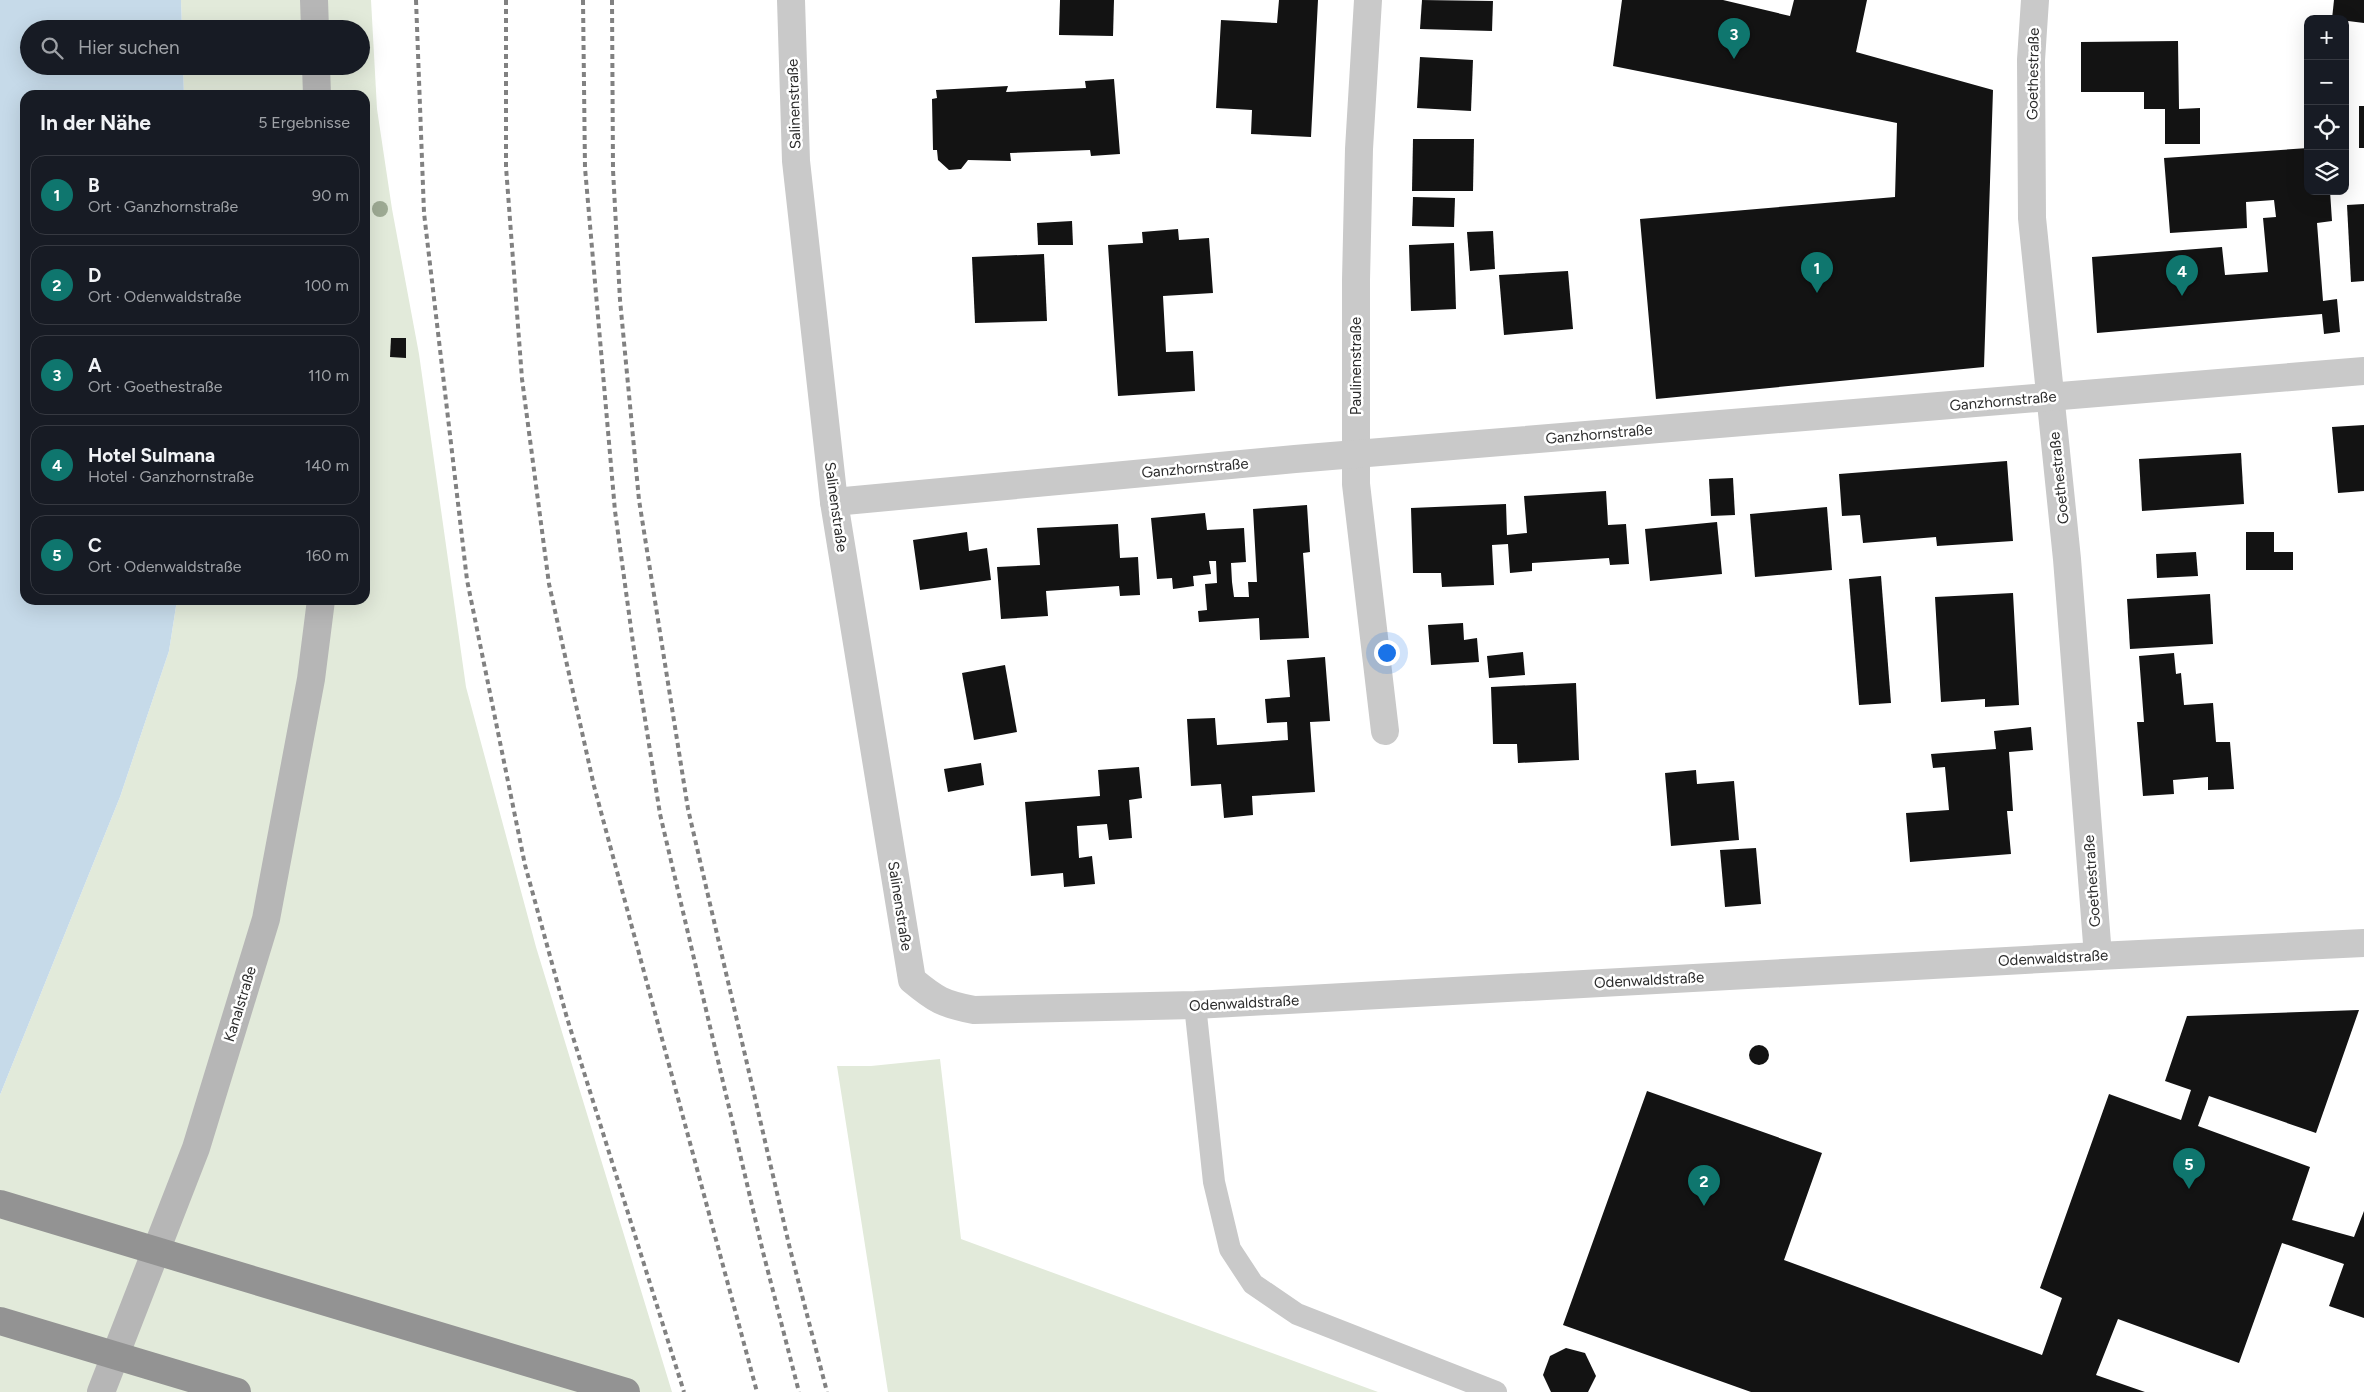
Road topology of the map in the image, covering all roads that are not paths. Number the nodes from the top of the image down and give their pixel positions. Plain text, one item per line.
1 (314, 0) edge
2 (791, 0) edge
3 (1368, 0) edge
4 (2035, 0) edge
5 (315, 20) edge
6 (316, 75) edge
7 (317, 90) edge
8 (2364, 371) edge
9 (2051, 397) junction
10 (1356, 454) junction
11 (834, 502) junction
12 (320, 605) edge
13 (1384, 731) dead end
14 (2364, 943) edge
15 (2098, 956) junction
16 (935, 999) joint
17 (1195, 1006) junction
18 (0, 1204) edge
19 (0, 1320) edge
20 (102, 1392) edge
21 (237, 1392) edge
22 (626, 1392) edge
23 (1496, 1392) edge

1 - 5 main road
2 - 11 street, Salinenstraße
3 - 10 street, Paulinenstraße
4 - 9 street, Goethestraße
6 - 7 main road
8 - 9 street, Ganzhornstraße
9 - 10 street, Ganzhornstraße
9 - 15 street, Goethestraße
10 - 11 street, Ganzhornstraße
10 - 13 street, Paulinenstraße
11 - 16 street, Salinenstraße
12 - 20 main road, Kanalstraße
14 - 15 street, Odenwaldstraße
15 - 17 street, Odenwaldstraße
16 - 17 street, Odenwaldstraße
17 - 23 lane
18 - 22 highway, bridge
19 - 21 highway, bridge

